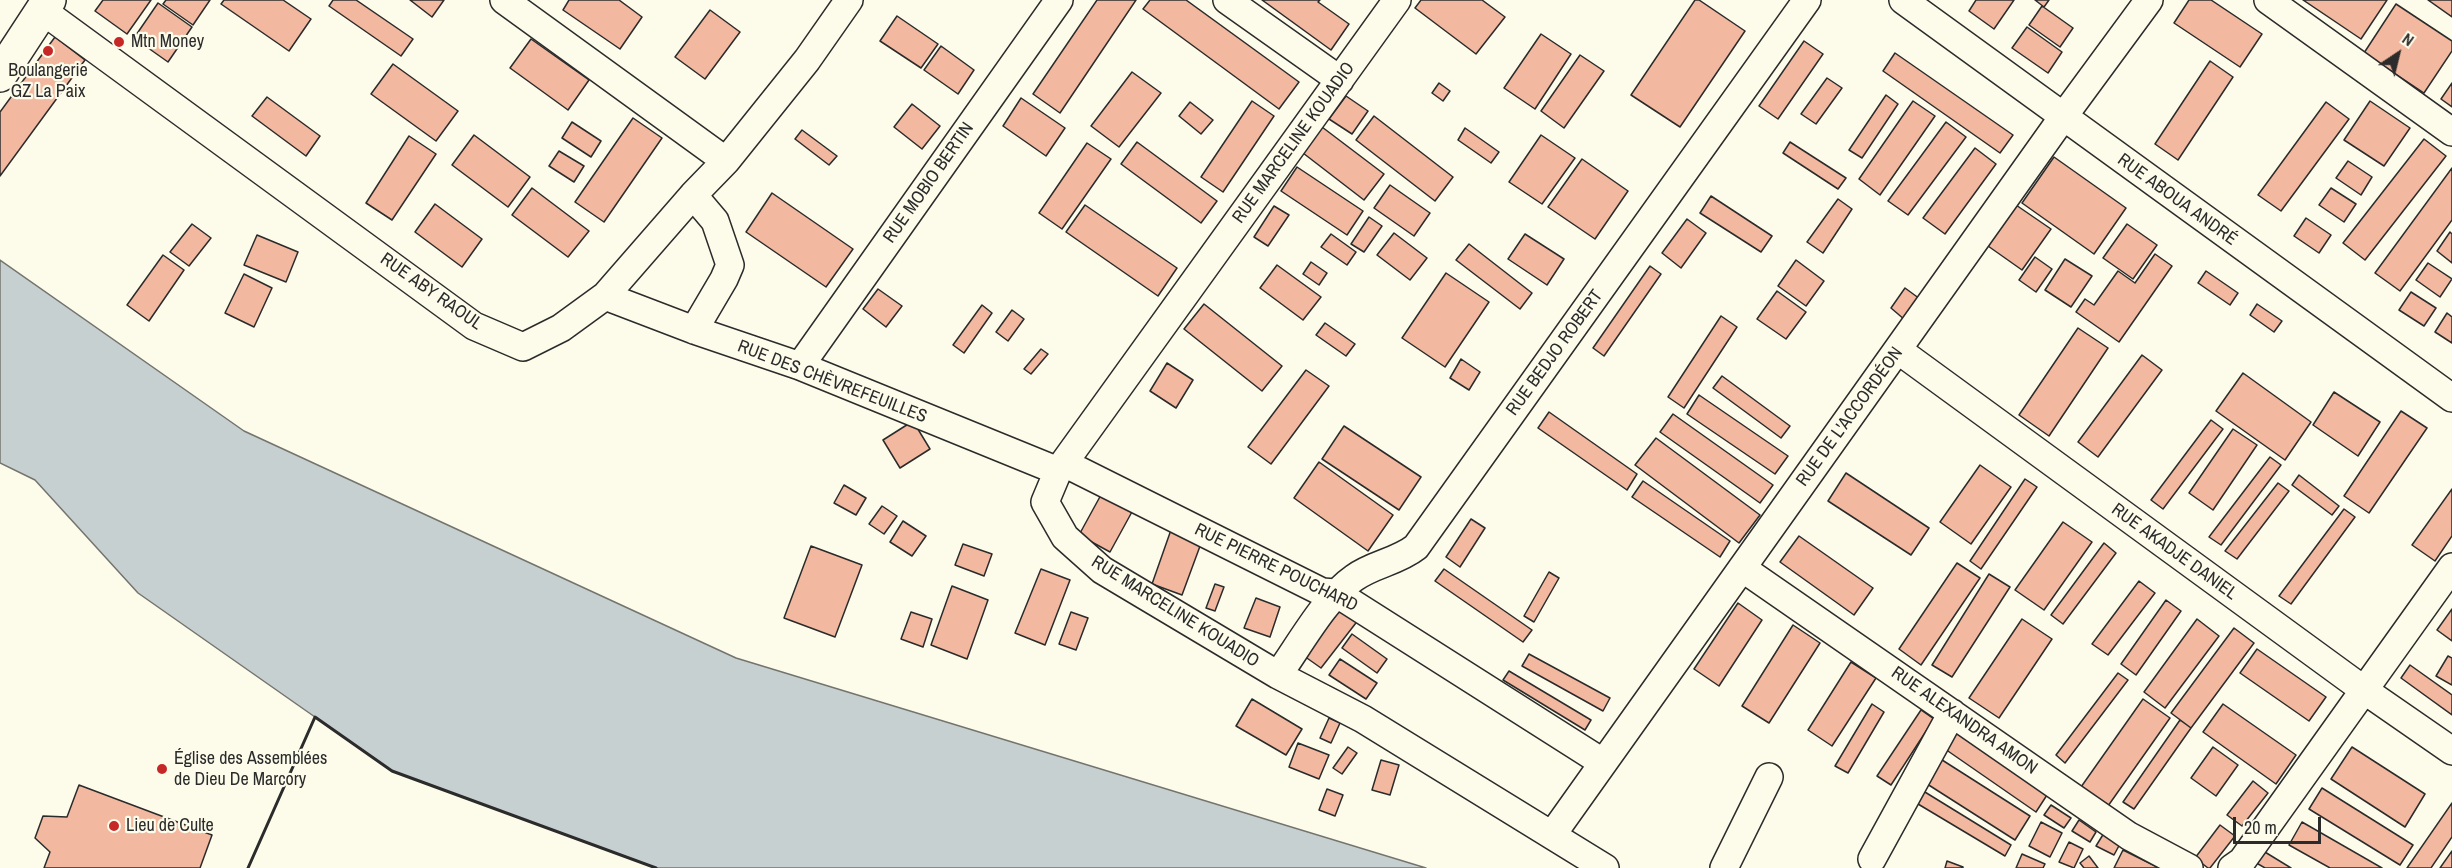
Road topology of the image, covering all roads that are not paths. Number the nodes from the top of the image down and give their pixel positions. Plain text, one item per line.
1 (504, 0) edge
2 (849, 0) edge
3 (1059, 0) edge
4 (1227, 0) edge
5 (1397, 0) edge
6 (1807, 0) edge
7 (1903, 0) edge
8 (2149, 0) edge
9 (2268, 0) edge
10 (46, 5) edge
11 (0, 75) edge
12 (1340, 80) junction
13 (2063, 117) junction
14 (2452, 132) edge
15 (726, 161) junction
16 (693, 195) junction
17 (604, 296) junction
18 (694, 330) junction
19 (1898, 350) junction
20 (800, 366) junction
21 (2452, 398) edge
22 (1061, 467) junction
23 (2452, 567) edge
24 (1742, 568) junction
25 (1336, 593) junction
26 (1278, 675) junction
27 (2364, 690) junction
28 (1952, 713) junction
29 (2452, 751) edge
30 (1602, 762) junction
31 (1769, 777) dead end
32 (1552, 835) junction
33 (1872, 859) dead end
34 (1605, 868) edge
35 (1724, 868) edge
36 (2189, 868) edge
37 (2232, 868) edge

1 - 15 street
2 - 15 street, RUE ABY RAOUL
3 - 20 street, RUE MOBIO BERTIN
4 - 12 street
5 - 12 street, RUE MARCELINE KOUADIO
6 - 25 street, RUE BEDJO ROBERT
7 - 13 street, RUE ABOUA ANDRÉ
8 - 13 street, RUE DE L'ACCORDÉON
9 - 14 street
10 - 11 street
10 - 17 street, RUE ABY RAOUL
12 - 22 street, RUE MARCELINE KOUADIO
13 - 19 street, RUE DE L'ACCORDÉON
13 - 21 street, RUE ABOUA ANDRÉ
15 - 16 street, RUE ABY RAOUL
16 - 17 street, RUE ABY RAOUL
16 - 18 street
17 - 18 street, RUE DES CHÈVREFEUILLES
18 - 20 street, RUE DES CHÈVREFEUILLES
19 - 24 street, RUE DE L'ACCORDÉON
19 - 27 street, RUE AKADJE DANIEL
20 - 22 street, RUE DES CHÈVREFEUILLES
22 - 25 street, RUE PIERRE POUCHARD
22 - 26 street, RUE MARCELINE KOUADIO
23 - 27 street
24 - 28 street, RUE ALEXANDRA AMON
24 - 30 street, RUE DE L'ACCORDÉON
25 - 26 street, RUE BEDJO ROBERT
25 - 30 street, RUE PIERRE POUCHARD
26 - 32 street, RUE MARCELINE KOUADIO
27 - 29 street, RUE AKADJE DANIEL
27 - 37 street
28 - 33 street
28 - 36 street, RUE ALEXANDRA AMON
30 - 32 street, RUE DE L'ACCORDÉON
31 - 35 street
32 - 34 street, RUE MARCELINE KOUADIO

